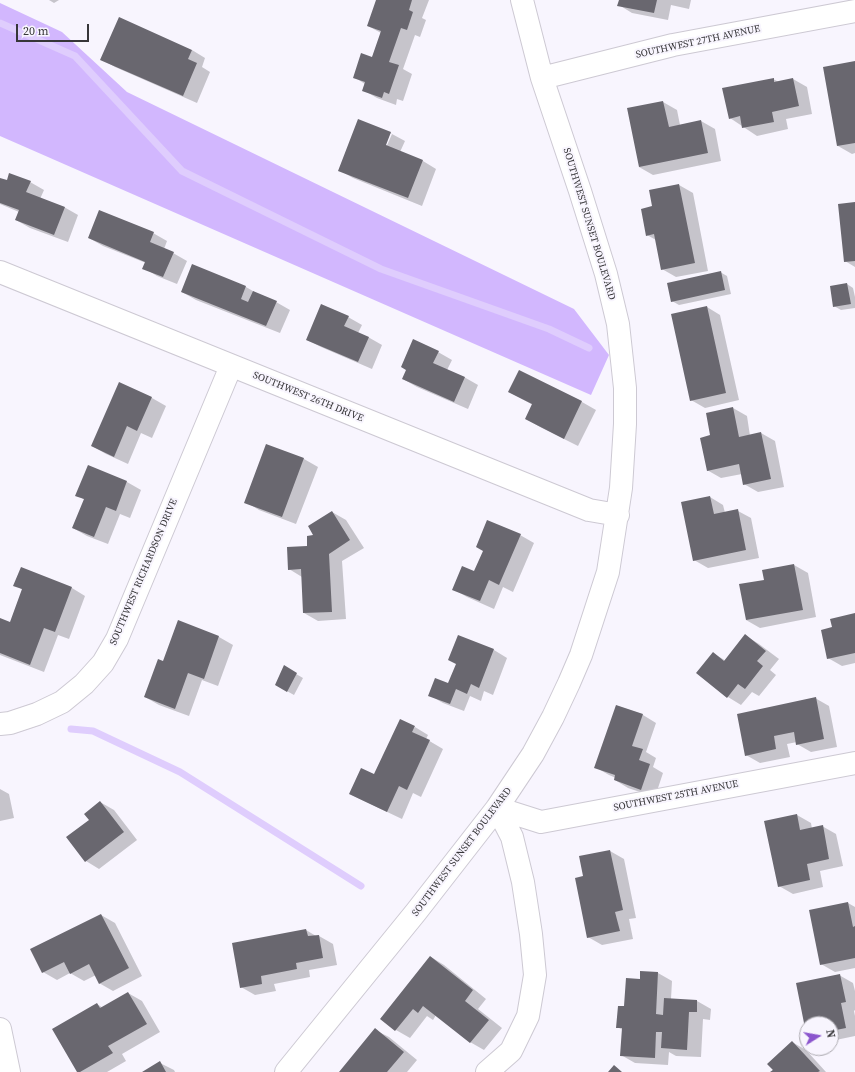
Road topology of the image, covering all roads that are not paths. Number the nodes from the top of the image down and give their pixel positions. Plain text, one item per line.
1 (522, 0) edge
2 (855, 11) edge
3 (542, 78) junction
4 (0, 272) edge
5 (231, 366) junction
6 (618, 515) junction
7 (0, 724) edge
8 (855, 763) edge
9 (498, 808) junction
10 (0, 1029) edge
11 (9, 1072) edge
12 (286, 1072) edge
13 (487, 1072) edge

1 - 3 street, SOUTHWEST SUNSET BOULEVARD
2 - 3 street, SOUTHWEST 27TH AVENUE
3 - 6 street, SOUTHWEST SUNSET BOULEVARD
4 - 5 street, SOUTHWEST 26TH DRIVE
5 - 6 street, SOUTHWEST 26TH DRIVE
5 - 7 street, SOUTHWEST RICHARDSON DRIVE
6 - 9 street, SOUTHWEST SUNSET BOULEVARD
8 - 9 street, SOUTHWEST 25TH AVENUE
9 - 12 street, SOUTHWEST SUNSET BOULEVARD
9 - 13 street
10 - 11 street

